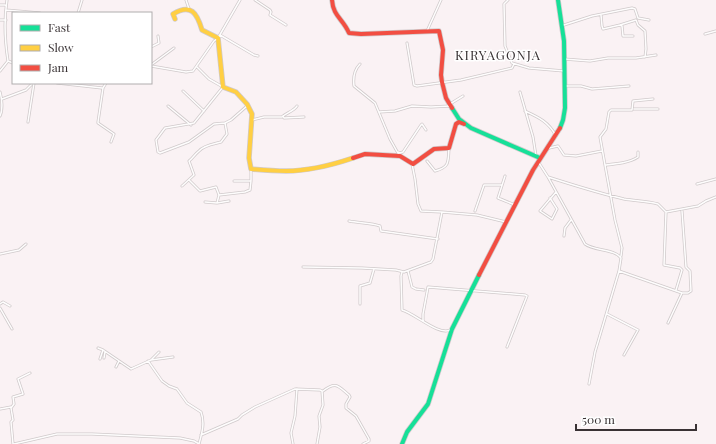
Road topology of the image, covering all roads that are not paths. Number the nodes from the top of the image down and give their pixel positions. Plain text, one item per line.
1 (8, 0) edge
2 (82, 0) edge
3 (186, 0) edge
4 (240, 0) edge
5 (255, 0) edge
6 (332, 0) edge
7 (441, 0) edge
8 (508, 0) edge
9 (558, 0) edge
10 (0, 5) edge
11 (6, 6) junction
12 (6, 10) junction
13 (188, 10) junction
14 (28, 12) edge
15 (78, 12) edge
16 (601, 14) junction
17 (174, 19) dead end
18 (0, 20) edge
19 (6, 20) junction
20 (649, 20) dead end
21 (286, 25) dead end
22 (562, 25) junction
23 (620, 25) junction
24 (427, 31) junction
25 (716, 31) edge
26 (706, 34) dead end
27 (158, 36) dead end
28 (633, 36) dead end
29 (219, 37) junction
30 (407, 43) dead end
31 (152, 46) edge
32 (174, 48) dead end
33 (656, 55) dead end
34 (258, 56) dead end
35 (645, 57) junction
36 (564, 59) junction
37 (8, 61) junction
38 (12, 63) edge
39 (152, 64) edge
40 (360, 64) dead end
41 (514, 64) junction
42 (152, 65) edge
43 (197, 67) junction
44 (0, 71) edge
45 (564, 71) junction
46 (32, 84) edge
47 (33, 84) edge
48 (66, 84) edge
49 (105, 84) edge
50 (442, 84) junction
51 (564, 86) junction
52 (629, 86) dead end
53 (223, 87) junction
54 (103, 88) junction
55 (183, 90) dead end
56 (0, 92) edge
57 (520, 92) dead end
58 (463, 96) dead end
59 (2, 99) junction
60 (653, 99) dead end
61 (450, 105) junction
62 (168, 106) dead end
63 (248, 106) junction
64 (297, 106) dead end
65 (633, 109) junction
66 (658, 109) dead end
67 (204, 111) junction
68 (525, 111) junction
69 (379, 112) junction
70 (0, 116) edge
71 (283, 116) junction
72 (304, 117) dead end
73 (252, 120) junction
74 (28, 122) dead end
75 (225, 123) junction
76 (464, 124) junction
77 (191, 125) junction
78 (426, 130) dead end
79 (556, 136) junction
80 (111, 142) dead end
81 (449, 148) junction
82 (548, 148) junction
83 (602, 151) junction
84 (638, 152) dead end
85 (399, 154) junction
86 (538, 159) junction
87 (427, 161) dead end
88 (412, 164) junction
89 (605, 165) junction
90 (251, 169) junction
91 (505, 176) dead end
92 (548, 178) junction
93 (716, 179) edge
94 (189, 180) junction
95 (234, 181) dead end
96 (251, 181) junction
97 (697, 184) dead end
98 (502, 185) junction
99 (182, 186) dead end
100 (556, 192) junction
101 (219, 195) junction
102 (610, 195) junction
103 (716, 197) edge
104 (550, 198) junction
105 (229, 201) dead end
106 (205, 202) dead end
107 (217, 204) junction
108 (515, 205) junction
109 (475, 210) dead end
110 (682, 210) junction
111 (442, 212) junction
112 (666, 212) junction
113 (571, 220) junction
114 (349, 222) dead end
115 (506, 222) junction
116 (564, 236) dead end
117 (438, 239) junction
118 (26, 244) dead end
119 (0, 254) edge
120 (620, 256) junction
121 (303, 267) dead end
122 (374, 269) junction
123 (408, 271) junction
124 (402, 272) junction
125 (619, 272) junction
126 (424, 290) dead end
127 (471, 290) junction
128 (675, 290) junction
129 (682, 293) junction
130 (0, 304) edge
131 (360, 304) dead end
132 (10, 306) dead end
133 (0, 308) edge
134 (607, 314) junction
135 (423, 321) junction
136 (668, 323) dead end
137 (12, 329) dead end
138 (452, 329) junction
139 (508, 347) dead end
140 (98, 348) dead end
141 (103, 350) junction
142 (105, 352) junction
143 (159, 352) dead end
144 (624, 355) dead end
145 (173, 357) dead end
146 (104, 358) dead end
147 (100, 359) dead end
148 (151, 360) junction
149 (119, 361) junction
150 (148, 361) junction
151 (116, 367) dead end
152 (30, 373) dead end
153 (589, 384) dead end
154 (297, 389) junction
155 (322, 391) junction
156 (11, 407) junction
157 (0, 409) edge
158 (201, 435) junction
159 (13, 444) edge
160 (293, 444) edge
161 (317, 444) edge
162 (363, 444) edge
163 (402, 444) edge

1 - 11 street
2 - 15 street
3 - 13 street
4 - 29 street
5 - 21 street
6 - 24 street
7 - 24 street
8 - 41 street
9 - 22 street
10 - 11 street
11 - 12 street
12 - 14 street
12 - 19 street
13 - 17 street
13 - 29 street
16 - 20 street
16 - 22 street
16 - 23 street
18 - 19 street
19 - 37 street
22 - 36 street
23 - 28 street
23 - 35 street
24 - 50 street
25 - 26 street
27 - 31 street
29 - 34 street
29 - 43 street
29 - 53 street
30 - 50 street
32 - 39 street
33 - 35 street
35 - 36 street
36 - 45 street
37 - 38 street
37 - 44 street
40 - 69 street
41 - 45 street
41 - 50 street
42 - 43 street
43 - 53 street
45 - 51 street
46 - 59 street
47 - 74 street
48 - 54 street
49 - 54 street
50 - 61 street
51 - 52 street
51 - 79 street
53 - 63 street
53 - 67 street
54 - 80 street
55 - 67 street
56 - 59 street
57 - 68 street
58 - 61 street
59 - 70 street
60 - 65 street
61 - 69 street
61 - 76 street
62 - 77 street
63 - 73 street
63 - 75 street
64 - 71 street
65 - 66 street
65 - 83 street
67 - 77 street
68 - 79 street
68 - 86 street
69 - 85 street
71 - 72 street
71 - 73 street
73 - 90 street
75 - 77 street
75 - 94 street
76 - 81 street
76 - 86 street
78 - 85 street
79 - 82 street
81 - 87 street
81 - 88 street
82 - 83 street
82 - 86 street
83 - 89 street
84 - 89 street
85 - 88 street
85 - 90 street
86 - 92 street
86 - 108 street
88 - 111 street
89 - 102 street
90 - 96 street
91 - 98 street
92 - 100 street
92 - 102 street
93 - 97 street
94 - 99 street
94 - 101 street
95 - 96 street
96 - 101 street
98 - 108 street
98 - 109 street
100 - 104 street
100 - 113 street
101 - 107 street
102 - 112 street
102 - 120 street
103 - 110 street
104 - 104 street
105 - 107 street
106 - 107 street
108 - 115 street
110 - 112 street
110 - 129 street
111 - 115 street
111 - 117 street
112 - 128 street
113 - 116 street
113 - 120 street
114 - 117 street
115 - 127 street
117 - 123 street
118 - 119 street
120 - 125 street
121 - 122 street
122 - 124 street
122 - 131 street
123 - 124 street
123 - 126 street
124 - 135 street
125 - 128 street
125 - 134 street
127 - 135 street
127 - 138 street
127 - 139 street
128 - 129 street
129 - 136 street
130 - 132 street
133 - 137 street
134 - 144 street
134 - 153 street
135 - 138 street
138 - 163 street
140 - 141 street
141 - 142 street
141 - 147 street
142 - 146 street
142 - 149 street
143 - 148 street
145 - 148 street
148 - 150 street
149 - 150 street
149 - 151 street
150 - 158 street
152 - 156 street
154 - 155 street
154 - 158 street
154 - 160 street
155 - 161 street
155 - 162 street
156 - 157 street
156 - 159 street
158 - 159 street

